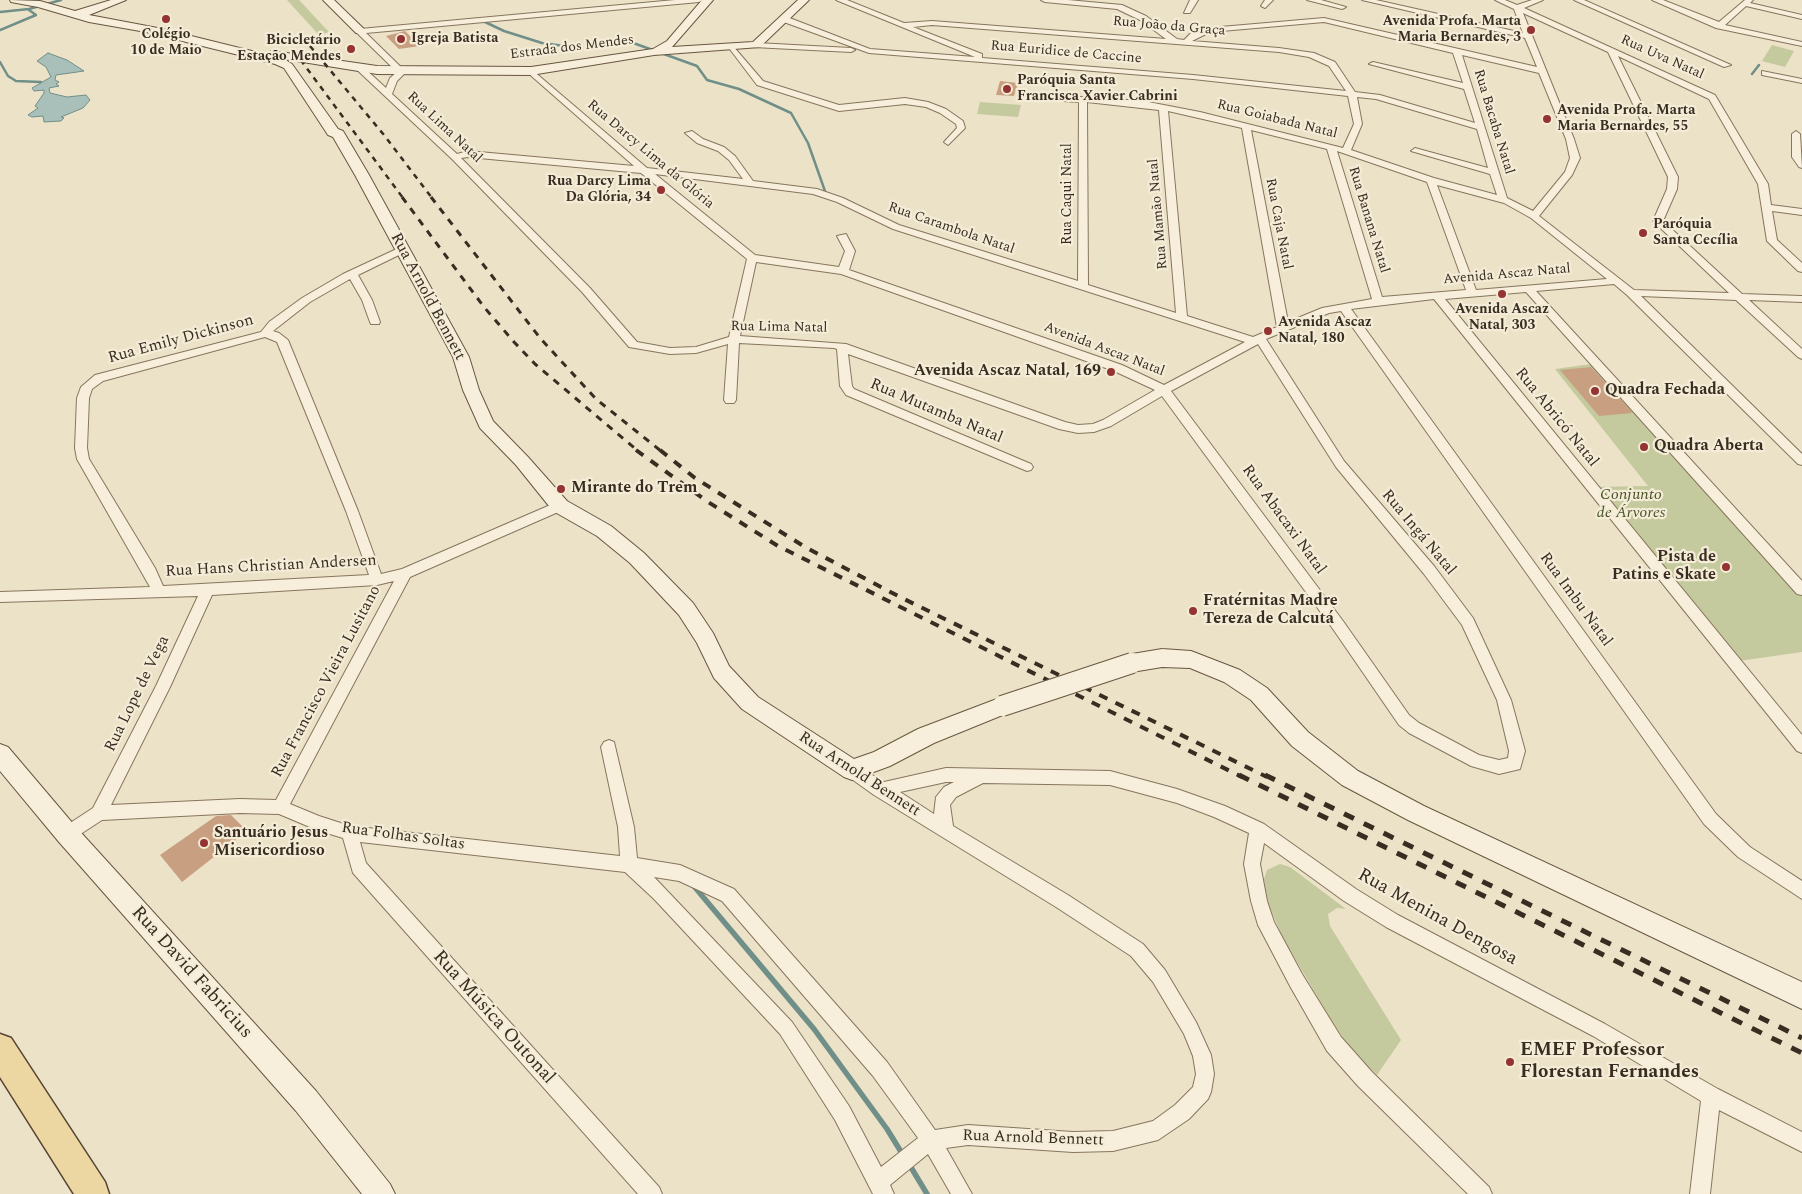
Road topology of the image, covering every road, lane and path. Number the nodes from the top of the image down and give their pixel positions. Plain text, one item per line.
1 (15, 0) edge
2 (121, 0) edge
3 (328, 0) edge
4 (699, 0) edge
5 (708, 0) edge
6 (804, 0) edge
7 (840, 0) edge
8 (1045, 0) edge
9 (1194, 0) edge
10 (1312, 0) edge
11 (1366, 0) edge
12 (1499, 0) edge
13 (1539, 0) edge
14 (1578, 0) edge
15 (1656, 0) edge
16 (686, 1) edge
17 (1103, 2) edge
18 (1747, 2) edge
19 (1344, 3) edge
20 (1517, 8) junction
21 (1187, 11) dead end
22 (89, 16) junction
23 (1802, 17) edge
24 (784, 19) junction
25 (1333, 21) junction
26 (906, 25) junction
27 (1719, 26) junction
28 (151, 31) junction
29 (360, 31) junction
30 (1530, 37) junction
31 (673, 41) junction
32 (1174, 41) junction
33 (1186, 42) junction
34 (1802, 44) edge
35 (756, 45) junction
36 (700, 48) junction
37 (733, 48) junction
38 (1611, 50) junction
39 (869, 51) junction
40 (381, 52) junction
41 (654, 52) junction
42 (1457, 52) junction
43 (302, 59) junction
44 (989, 60) junction
45 (1373, 64) dead end
46 (1727, 65) dead end
47 (357, 68) junction
48 (531, 71) junction
49 (1542, 71) junction
50 (402, 72) junction
51 (1765, 73) dead end
52 (1802, 81) edge
53 (1467, 87) junction
54 (1352, 94) junction
55 (387, 95) junction
56 (1033, 96) dead end
57 (1083, 100) junction
58 (1163, 108) junction
59 (1246, 126) junction
60 (1479, 127) junction
61 (689, 133) dead end
62 (338, 134) junction
63 (1796, 134) dead end
64 (948, 142) dead end
65 (1331, 147) junction
66 (1414, 151) dead end
67 (1346, 152) junction
68 (455, 157) junction
69 (1802, 165) edge
70 (644, 170) junction
71 (1494, 172) junction
72 (1430, 180) junction
73 (750, 183) junction
74 (1545, 200) junction
75 (1505, 201) junction
76 (1767, 207) junction
77 (1802, 212) edge
78 (1534, 216) junction
79 (842, 236) dead end
80 (402, 250) junction
81 (752, 258) junction
82 (1802, 270) edge
83 (843, 271) junction
84 (352, 274) junction
85 (1618, 281) junction
86 (1083, 287) junction
87 (1529, 289) junction
88 (1472, 292) junction
89 (1631, 293) junction
90 (1437, 296) junction
91 (1739, 297) junction
92 (1802, 299) edge
93 (1378, 301) junction
94 (1343, 306) junction
95 (1182, 319) junction
96 (375, 322) dead end
97 (1283, 327) junction
98 (265, 334) junction
99 (734, 339) junction
100 (1257, 340) junction
101 (842, 346) junction
102 (1802, 355) edge
103 (1164, 390) junction
104 (730, 400) dead end
105 (1802, 461) edge
106 (1027, 467) dead end
107 (560, 506) junction
108 (405, 573) junction
109 (378, 580) junction
110 (158, 590) junction
111 (207, 590) junction
112 (1802, 590) edge
113 (0, 597) edge
114 (1802, 746) edge
115 (609, 747) dead end
116 (0, 754) edge
117 (1515, 764) joint
118 (852, 770) junction
119 (980, 777) junction
120 (880, 790) junction
121 (280, 807) junction
122 (98, 813) junction
123 (1258, 829) junction
124 (946, 831) junction
125 (350, 833) junction
126 (67, 834) junction
127 (629, 865) junction
128 (1802, 891) edge
129 (1802, 996) edge
130 (0, 1049) edge
131 (1711, 1096) junction
132 (1802, 1142) edge
133 (924, 1145) junction
134 (881, 1188) edge
135 (93, 1194) edge
136 (380, 1194) edge
137 (652, 1194) edge
138 (962, 1194) edge
139 (1482, 1194) edge
140 (1700, 1194) edge

1 - 22 street, Estrada dos Mendes
2 - 22 street
3 - 29 street
4 - 16 street
5 - 31 street
6 - 24 street
7 - 26 street
8 - 17 street
9 - 21 street
10 - 19 street
11 - 30 street
12 - 20 street, Rua Uva Natal
13 - 20 street
14 - 46 street
15 - 27 street
16 - 29 street
17 - 32 street
18 - 23 street
18 - 27 street
19 - 25 street
20 - 30 street
20 - 38 street, Rua Uva Natal
22 - 28 street, Estrada dos Mendes
24 - 35 street
24 - 39 street, Rua Euridice de Caccine
25 - 33 street
25 - 42 street
26 - 32 street, Rua João da Graça
26 - 44 street
27 - 34 street
28 - 43 street, Estrada dos Mendes
28 - 62 street, Rua Arnold Bennett
29 - 40 street
30 - 49 street
31 - 36 street
31 - 41 street
32 - 33 street, Rua João da Graça
33 - 54 street, Rua João da Graça
35 - 37 street, Estrada dos Mendes
35 - 39 street, Estrada dos Mendes
36 - 37 street, Estrada dos Mendes
36 - 41 street, Estrada dos Mendes
37 - 64 street
38 - 76 street, Rua Uva Natal
38 - 91 street
39 - 44 street, Rua Euridice de Caccine
40 - 47 street
40 - 50 street
41 - 48 street, Estrada dos Mendes
42 - 49 street
42 - 53 street, Rua Bacaba Natal
43 - 47 street, Estrada dos Mendes
43 - 62 street, Rua Arnold Bennett
44 - 54 street, Rua Euridice de Caccine
45 - 53 street
47 - 50 street, Estrada dos Mendes
47 - 55 street, Rua Lima Natal
48 - 50 street, Estrada dos Mendes
48 - 70 street, Rua Darcy Lima da Glória
49 - 74 street
50 - 55 street, Rua Lima Natal
51 - 52 street
53 - 60 street, Rua Bacaba Natal
54 - 60 street, Rua Euridice de Caccine
54 - 67 street, Rua João da Graça
55 - 68 street, Rua Lima Natal
56 - 57 street, Rua Goiabada Natal
57 - 58 street, Rua Goiabada Natal
57 - 86 street, Rua Caqui Natal
58 - 59 street, Rua Goiabada Natal
58 - 95 street, Rua Mamão Natal
59 - 65 street, Rua Goiabada Natal
59 - 97 street, Rua Caja Natal
60 - 71 street, Rua Bacaba Natal
61 - 73 street
62 - 80 street, Rua Arnold Bennett
63 - 69 street
65 - 67 street, Rua Goiabada Natal
65 - 93 street, Rua Banana Natal
66 - 71 street
67 - 72 street, Rua Goiabada Natal
68 - 70 street, Rua Carambola Natal
68 - 99 street, Rua Lima Natal
70 - 73 street, Rua Carambola Natal
70 - 81 street, Rua Darcy Lima da Glória
71 - 75 street, Rua Bacaba Natal
72 - 75 street, Rua Goiabada Natal
72 - 88 street
73 - 86 street, Rua Carambola Natal
74 - 75 street, Rua Goiabada Natal
74 - 78 street
75 - 78 street, Rua Goiabada Natal
76 - 77 street
76 - 82 street, Rua Uva Natal
78 - 85 street, Rua Goiabada Natal
79 - 83 street
80 - 84 street
80 - 107 street, Rua Arnold Bennett
81 - 83 street, Avenida Ascaz Natal
81 - 99 street
83 - 103 street, Avenida Ascaz Natal
84 - 96 street
84 - 98 street
85 - 87 street, Avenida Ascaz Natal
85 - 89 street, Rua Goiabada Natal
86 - 95 street, Rua Carambola Natal
87 - 88 street, Avenida Ascaz Natal
87 - 112 street
88 - 90 street, Avenida Ascaz Natal
89 - 91 street
89 - 105 street, Rua Goiabada Natal
90 - 93 street, Avenida Ascaz Natal
90 - 114 street, Rua Abricó Natal
91 - 92 street
91 - 102 street
93 - 94 street, Avenida Ascaz Natal
94 - 97 street, Avenida Ascaz Natal
94 - 128 street, Rua Imbu Natal
95 - 100 street, Rua Carambola Natal
97 - 100 street, Avenida Ascaz Natal
98 - 109 street, Rua Emily Dickinson
98 - 110 street, Rua Emily Dickinson
99 - 101 street, Rua Lima Natal
99 - 104 street
100 - 103 street, Avenida Ascaz Natal
100 - 117 street, Rua Ingá Natal
101 - 103 street, Rua Lima Natal
101 - 106 street, Rua Mutamba Natal
103 - 117 street, Rua Abacaxi Natal
107 - 108 street, Rua Hans Christian Andersen
107 - 118 street, Rua Arnold Bennett
108 - 109 street, Rua Hans Christian Andersen
108 - 121 street, Rua Francisco Vieira Lusitano
109 - 111 street, Rua Hans Christian Andersen
110 - 111 street, Rua Hans Christian Andersen
110 - 113 street, Rua Hans Christian Andersen
111 - 122 street, Rua Lope de Vega
115 - 127 street
116 - 126 street, Rua David Fabricius
118 - 120 street, Rua Arnold Bennett
118 - 129 street, bridge
119 - 120 street, Rua Menina Dengosa
119 - 123 street, Rua Menina Dengosa
119 - 124 street, Rua Menina Dengosa
120 - 124 street, Rua Arnold Bennett
121 - 122 street, Rua Folhas Soltas
121 - 125 street, Rua Folhas Soltas
122 - 126 street
123 - 131 street, Rua Menina Dengosa
123 - 139 street
124 - 133 street, Rua Arnold Bennett
125 - 127 street, Rua Folhas Soltas
125 - 137 street, Rua Música Outonal
126 - 136 street, Rua David Fabricius
127 - 133 street, Rua Folhas Soltas
127 - 134 street
130 - 135 main road
131 - 132 street, Rua Menina Dengosa
131 - 140 street
133 - 134 street
133 - 138 street, Rua Folhas Soltas

